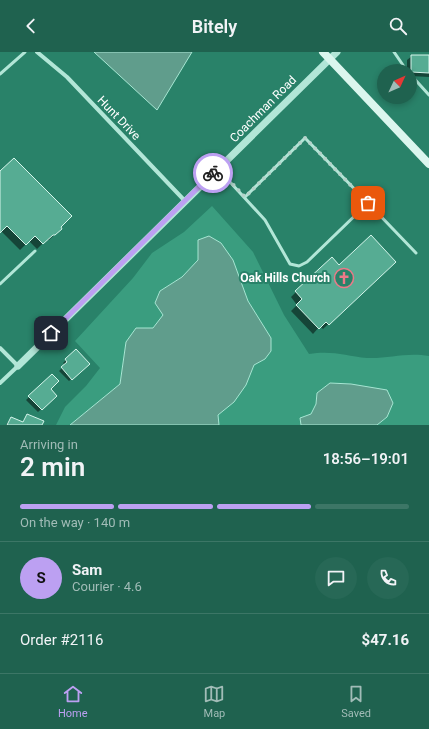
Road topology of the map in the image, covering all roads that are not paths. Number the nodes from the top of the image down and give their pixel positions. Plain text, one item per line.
1 (25, 52) edge
2 (37, 52) edge
3 (323, 52) edge
4 (337, 52) edge
5 (394, 52) edge
6 (329, 59) junction
7 (402, 64) edge
8 (0, 74) edge
9 (417, 82) edge
10 (429, 95) edge
11 (429, 164) edge
12 (218, 169) junction
13 (245, 197) junction
14 (185, 201) junction
15 (368, 203) junction
16 (35, 251) dead end
17 (416, 253) dead end
18 (0, 284) edge
19 (0, 348) edge
20 (18, 366) junction
21 (0, 383) edge

1 - 8 lane
2 - 14 street, Hunt Drive
3 - 6 main road
4 - 6 street, Coachman Road
5 - 7 lane
6 - 11 main road
6 - 12 street, Coachman Road
9 - 10 lane
12 - 13 lane
12 - 14 street, Coachman Road
13 - 15 lane
13 - 15 lane
14 - 20 street, Coachman Road
15 - 17 lane
16 - 18 lane
19 - 20 street
20 - 21 street, Coachman Road

